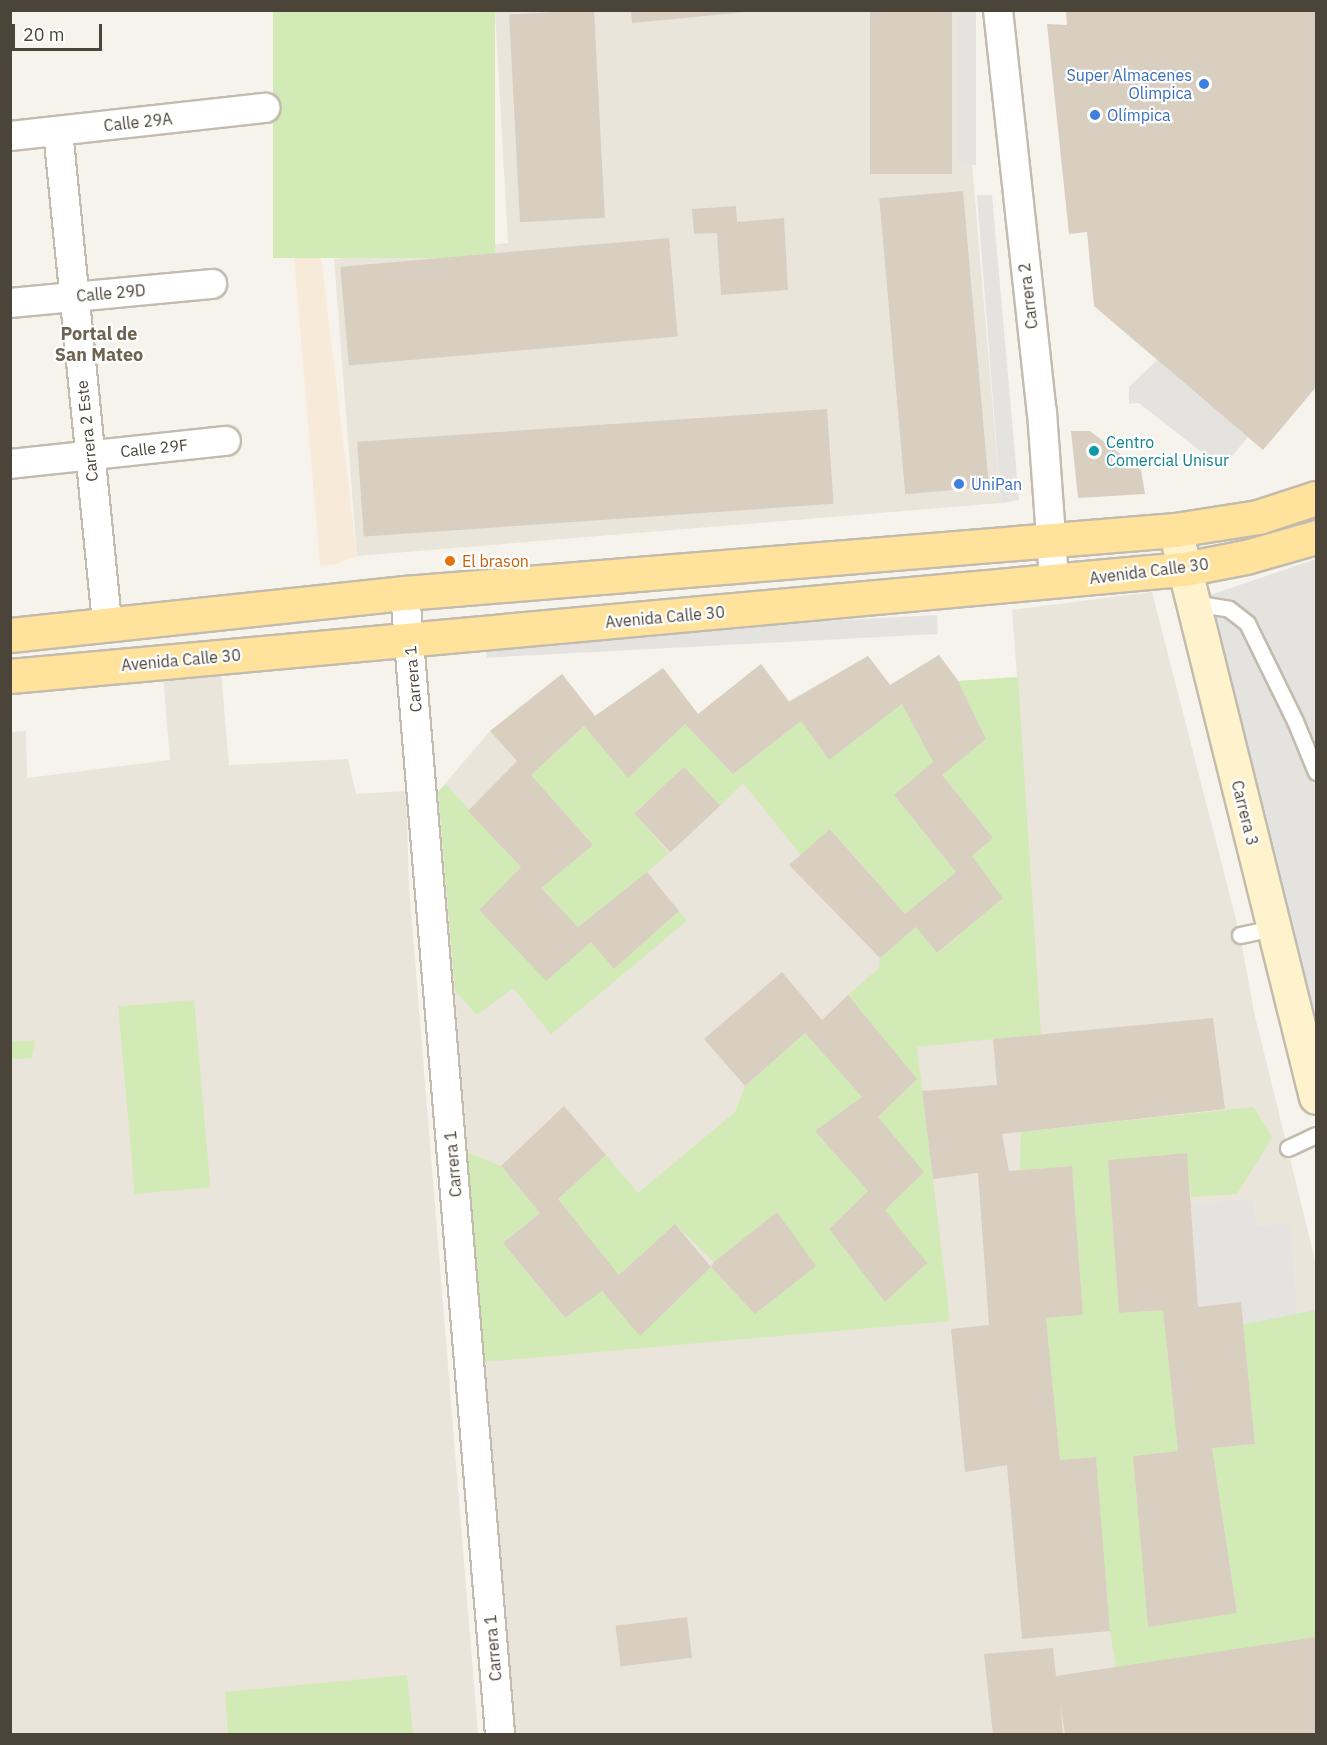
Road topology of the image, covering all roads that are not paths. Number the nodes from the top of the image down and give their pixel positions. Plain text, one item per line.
1 (999, 10) edge
2 (265, 108) dead end
3 (58, 130) junction
4 (10, 136) edge
5 (212, 284) dead end
6 (73, 297) junction
7 (10, 303) edge
8 (226, 441) dead end
9 (89, 455) junction
10 (10, 464) edge
11 (1317, 498) edge
12 (1174, 530) junction
13 (1317, 537) edge
14 (1050, 540) junction
15 (1184, 569) junction
16 (1054, 581) junction
17 (405, 593) junction
18 (1193, 603) junction
19 (107, 624) junction
20 (10, 634) edge
21 (410, 640) junction
22 (10, 676) edge
23 (1317, 772) edge
24 (1274, 928) junction
25 (1240, 935) dead end
26 (1317, 1097) edge
27 (1317, 1135) edge
28 (1288, 1148) dead end
29 (500, 1734) edge

1 - 14 street, Carrera 2
2 - 3 street, Calle 29A
3 - 4 street, Calle 29A
3 - 6 street, Carrera 2 Este
5 - 6 street, Calle 29D
6 - 7 street, Calle 29D
6 - 9 street, Carrera 2 Este
8 - 9 street, Calle 29F
9 - 10 street, Calle 29F
9 - 19 street, Carrera 2 Este
11 - 12 main road
12 - 14 main road
12 - 15 main road, Carrera 3
13 - 15 main road, Avenida Calle 30
14 - 16 street, Carrera 2
14 - 17 main road
15 - 16 main road, Avenida Calle 30
15 - 18 main road, Carrera 3
16 - 21 main road, Avenida Calle 30
17 - 19 main road
17 - 21 street, Carrera 1
18 - 23 lane
18 - 24 main road, Carrera 3
19 - 20 main road
21 - 22 main road, Avenida Calle 30
21 - 29 street, Carrera 1
24 - 25 lane
24 - 26 main road, Carrera 3
27 - 28 lane

